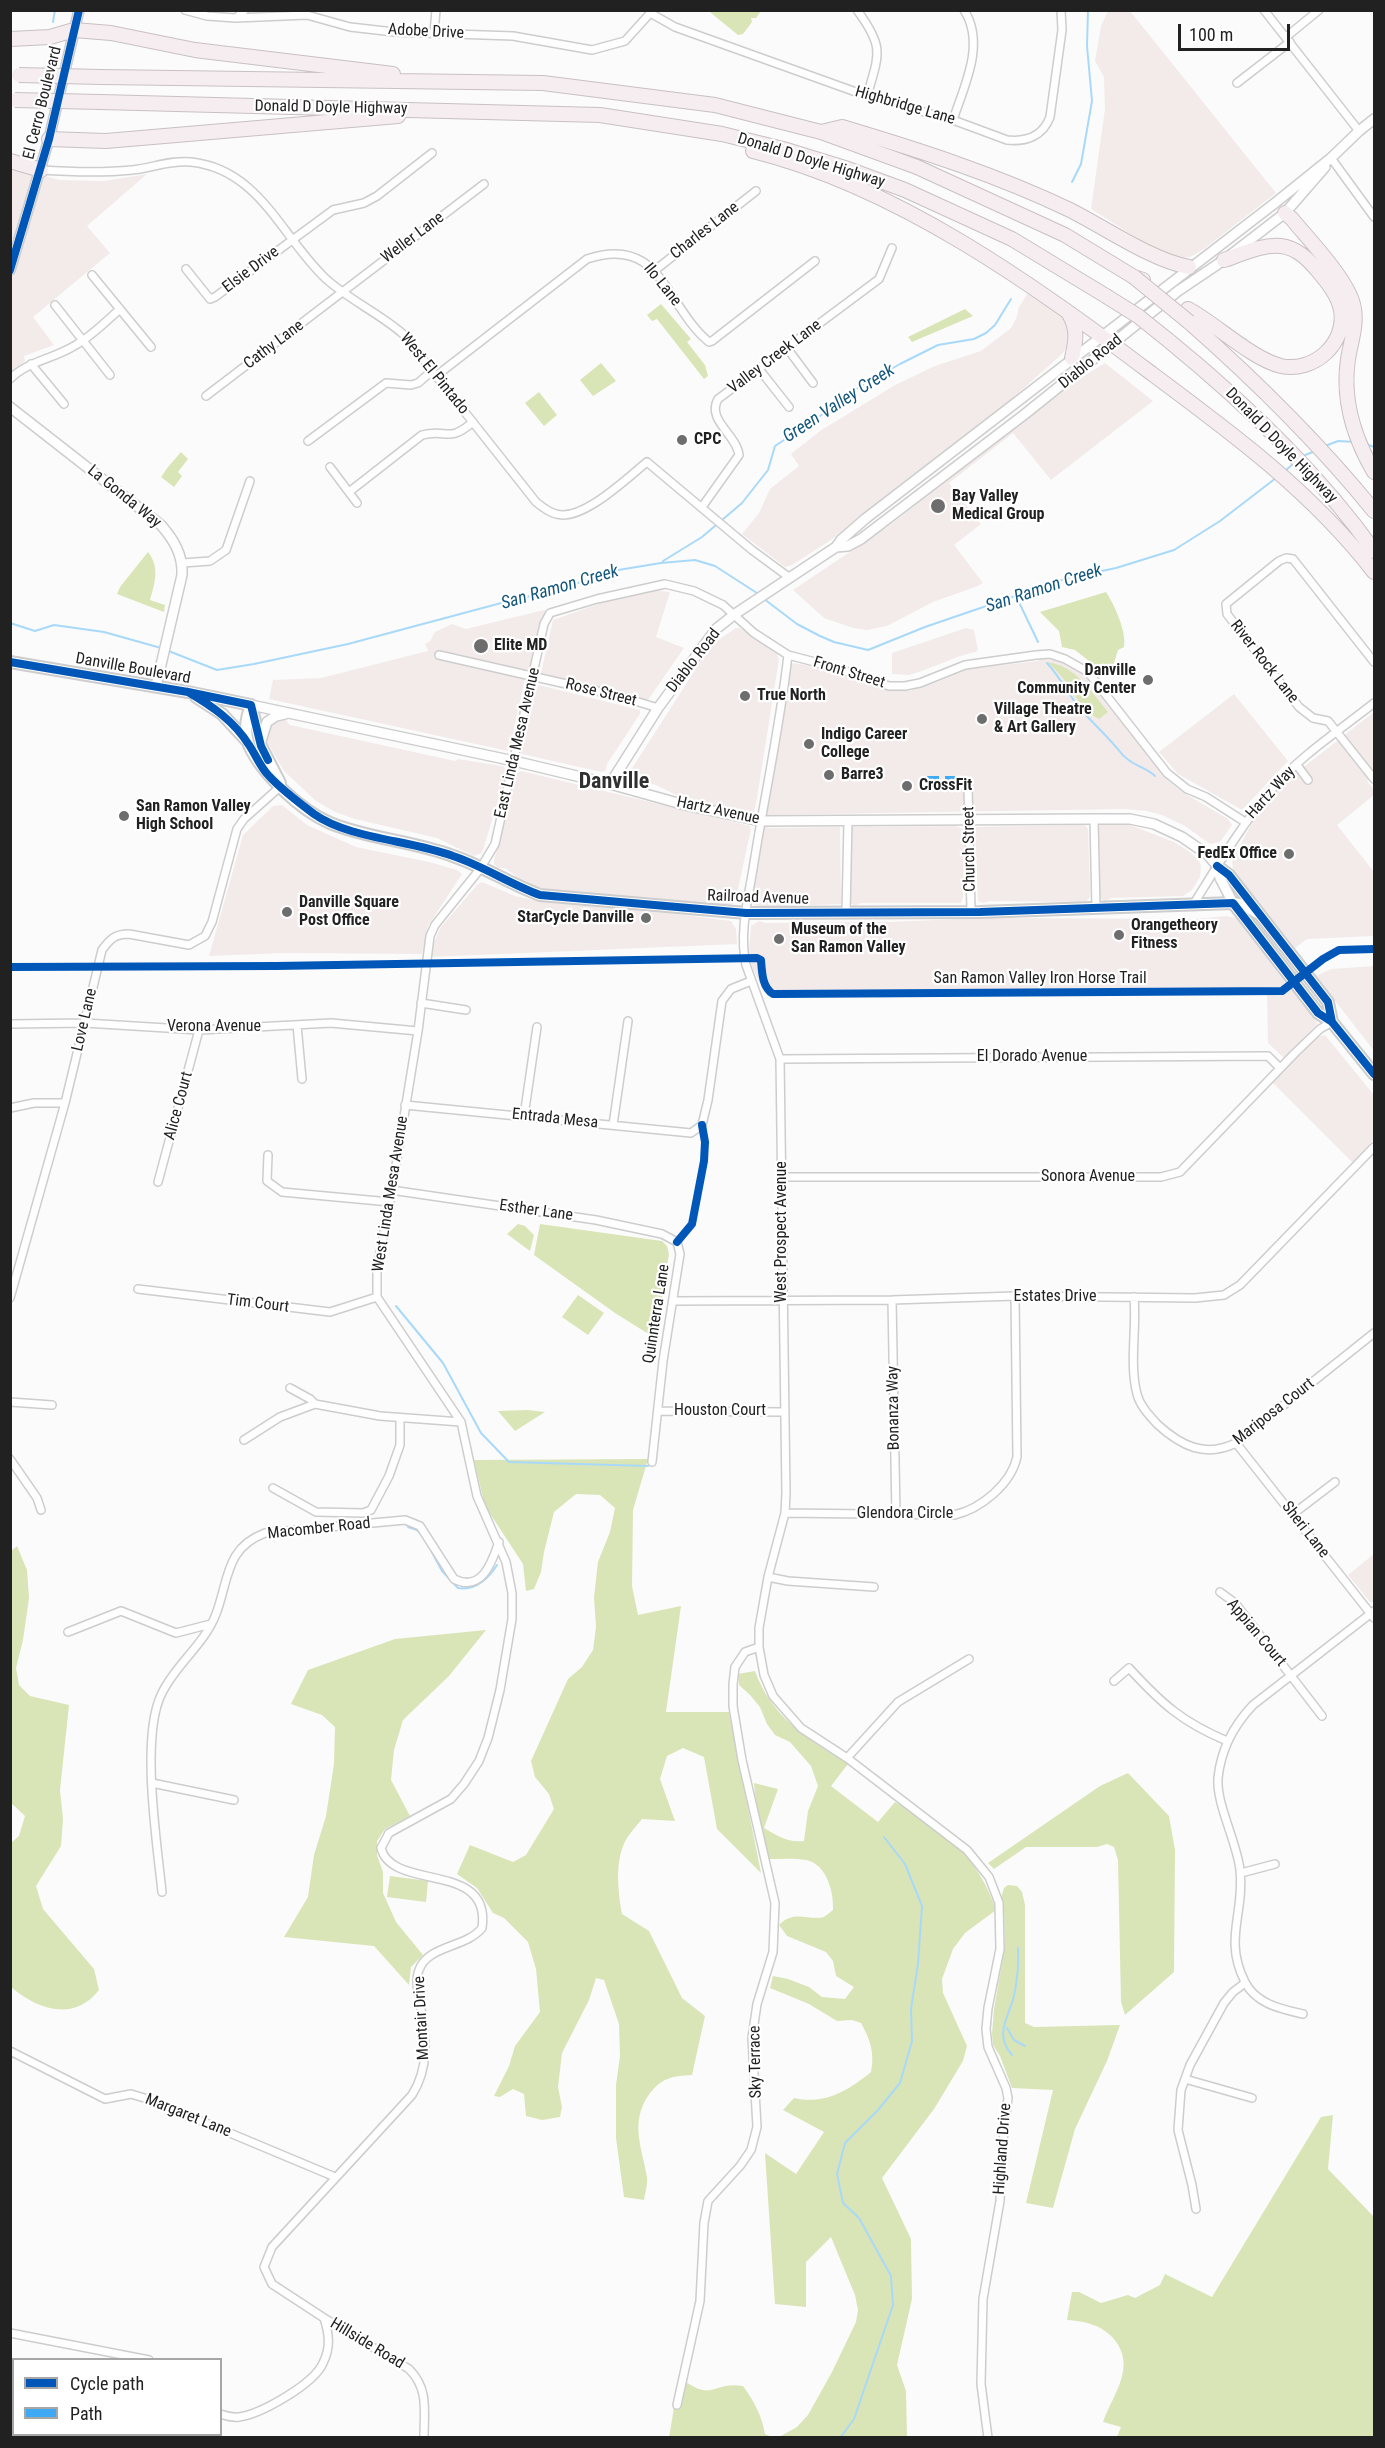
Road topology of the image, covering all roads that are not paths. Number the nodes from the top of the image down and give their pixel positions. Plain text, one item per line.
1 (79, 10) edge
2 (185, 10) edge
3 (245, 10) edge
4 (436, 10) edge
5 (856, 10) edge
6 (964, 10) edge
7 (1061, 10) edge
8 (1264, 10) edge
9 (1319, 10) edge
10 (652, 12) edge
11 (236, 18) junction
12 (74, 30) junction
13 (434, 33) junction
14 (10, 39) edge
15 (1288, 40) junction
16 (15, 75) edge
17 (422, 80) junction
18 (1237, 83) dead end
19 (867, 96) junction
20 (13, 100) edge
21 (427, 110) junction
22 (1374, 119) edge
23 (953, 120) junction
24 (686, 130) junction
25 (1359, 130) junction
26 (821, 132) junction
27 (49, 139) junction
28 (432, 153) dead end
29 (1331, 158) junction
30 (10, 161) edge
31 (41, 170) junction
32 (484, 184) dead end
33 (756, 190) dead end
34 (1275, 203) junction
35 (1285, 213) junction
36 (1374, 217) edge
37 (293, 239) junction
38 (892, 248) dead end
39 (1224, 260) junction
40 (815, 261) dead end
41 (1189, 267) junction
42 (186, 269) dead end
43 (10, 270) edge
44 (654, 271) junction
45 (92, 275) dead end
46 (343, 292) junction
47 (55, 305) dead end
48 (119, 310) junction
49 (1068, 312) junction
50 (1189, 316) junction
51 (1102, 334) junction
52 (82, 341) junction
53 (1114, 344) junction
54 (151, 347) dead end
55 (787, 348) junction
56 (1072, 358) junction
57 (31, 364) junction
58 (759, 369) junction
59 (434, 373) junction
60 (110, 375) dead end
61 (10, 379) edge
62 (813, 383) dead end
63 (206, 396) dead end
64 (64, 404) dead end
65 (10, 407) edge
66 (789, 407) dead end
67 (473, 422) junction
68 (308, 441) dead end
69 (330, 467) dead end
70 (1374, 472) edge
71 (250, 482) dead end
72 (349, 492) junction
73 (357, 503) dead end
74 (704, 509) junction
75 (1374, 511) edge
76 (836, 547) junction
77 (1374, 551) edge
78 (183, 563) junction
79 (1374, 572) edge
80 (790, 578) junction
81 (550, 613) joint
82 (735, 614) junction
83 (439, 655) dead end
84 (788, 655) junction
85 (10, 662) edge
86 (1374, 662) edge
87 (534, 676) junction
88 (156, 686) junction
89 (188, 692) junction
90 (1374, 703) edge
91 (251, 705) junction
92 (658, 708) junction
93 (289, 713) junction
94 (1338, 731) junction
95 (249, 744) junction
96 (261, 746) junction
97 (514, 761) junction
98 (1297, 765) junction
99 (1374, 779) edge
100 (1308, 780) dead end
101 (610, 784) junction
102 (281, 786) junction
103 (968, 786) dead end
104 (1094, 819) junction
105 (969, 820) junction
106 (760, 821) junction
107 (848, 821) junction
108 (1245, 822) junction
109 (1217, 866) junction
110 (480, 869) junction
111 (1233, 903) junction
112 (1192, 905) junction
113 (1096, 909) junction
114 (971, 911) junction
115 (1257, 912) junction
116 (746, 913) junction
117 (846, 913) junction
118 (751, 981) junction
119 (421, 1003) junction
120 (466, 1010) dead end
121 (628, 1022) dead end
122 (1332, 1022) junction
123 (85, 1023) junction
124 (10, 1024) edge
125 (297, 1025) junction
126 (537, 1027) dead end
127 (199, 1030) junction
128 (418, 1031) junction
129 (780, 1059) junction
130 (1280, 1068) junction
131 (1374, 1074) edge
132 (302, 1079) dead end
133 (65, 1103) junction
134 (405, 1105) junction
135 (10, 1108) edge
136 (524, 1116) junction
137 (613, 1125) junction
138 (1374, 1147) edge
139 (268, 1155) dead end
140 (782, 1177) junction
141 (158, 1182) dead end
142 (391, 1190) junction
143 (390, 1202) junction
144 (677, 1242) joint
145 (138, 1290) dead end
146 (1015, 1296) junction
147 (377, 1297) junction
148 (1134, 1297) junction
149 (10, 1298) edge
150 (892, 1300) junction
151 (673, 1301) junction
152 (782, 1301) junction
153 (1374, 1333) edge
154 (290, 1388) dead end
155 (10, 1402) edge
156 (315, 1404) junction
157 (52, 1405) dead end
158 (658, 1411) junction
159 (783, 1412) junction
160 (400, 1418) junction
161 (461, 1422) junction
162 (244, 1440) dead end
163 (1236, 1443) junction
164 (10, 1459) edge
165 (651, 1462) dead end
166 (1335, 1482) dead end
167 (273, 1488) dead end
168 (41, 1510) dead end
169 (785, 1513) junction
170 (1293, 1514) junction
171 (896, 1515) junction
172 (499, 1542) junction
173 (768, 1577) junction
174 (874, 1587) dead end
175 (1220, 1592) dead end
176 (1373, 1614) edge
177 (211, 1624) junction
178 (68, 1632) dead end
179 (759, 1647) junction
180 (969, 1659) dead end
181 (1291, 1675) junction
182 (1114, 1681) dead end
183 (1322, 1716) dead end
184 (1227, 1741) junction
185 (847, 1758) junction
186 (152, 1783) junction
187 (234, 1800) dead end
188 (1275, 1864) dead end
189 (1241, 1873) junction
190 (162, 1892) dead end
191 (1245, 1983) junction
192 (1303, 2014) dead end
193 (10, 2051) edge
194 (1185, 2079) junction
195 (1252, 2098) dead end
196 (334, 2177) junction
197 (1196, 2209) dead end
198 (324, 2318) junction
199 (10, 2332) edge
200 (139, 2358) edge
201 (677, 2405) dead end
202 (222, 2415) edge
203 (424, 2438) edge
204 (988, 2438) edge

1 - 12 street, El Cerro Boulevard
2 - 11 street, Adobe Drive
3 - 11 street
4 - 13 street
5 - 19 street
6 - 23 street
7 - 23 street, Highbridge Lane
8 - 15 street
9 - 15 street
10 - 13 street, Adobe Drive
10 - 19 street, Highbridge Lane
11 - 13 street, Adobe Drive
12 - 14 highway
12 - 17 highway
12 - 27 street, El Cerro Boulevard
15 - 18 street
15 - 25 street
16 - 17 highway, Donald D Doyle Highway, bridge
17 - 26 highway, Donald D Doyle Highway
19 - 23 street, Highbridge Lane
20 - 21 highway, Donald D Doyle Highway, bridge
21 - 24 highway, Donald D Doyle Highway
21 - 27 highway
22 - 25 street, Diablo Road
24 - 49 highway
24 - 77 highway, Donald D Doyle Highway, bridge
25 - 29 street, Diablo Road
26 - 41 highway
26 - 50 highway, Donald D Doyle Highway, bridge
27 - 31 street, El Cerro Boulevard
28 - 37 street
29 - 34 street, Diablo Road
29 - 35 street, Diablo Road
29 - 36 street
30 - 31 highway
31 - 37 street, West El Pintado
31 - 43 street, El Cerro Boulevard
32 - 46 street, Weller Lane
33 - 44 street, Charles Lane
34 - 35 street
34 - 41 street, Diablo Road
35 - 39 street, Diablo Road
35 - 70 highway
37 - 42 street, Elsie Drive
37 - 46 street, West El Pintado
38 - 55 street, Valley Creek Lane
39 - 50 highway
39 - 53 street, Diablo Road
40 - 44 street, Ilo Lane
41 - 51 street, Diablo Road
44 - 59 street, Ilo Lane
45 - 48 street
46 - 59 street, West El Pintado
46 - 63 street, Cathy Lane
47 - 52 street
48 - 52 street
48 - 54 street
49 - 51 highway
49 - 56 highway
50 - 75 highway, Donald D Doyle Highway
51 - 53 highway
51 - 56 street, Diablo Road
52 - 57 street
52 - 60 street
53 - 76 street, Diablo Road
53 - 79 highway
55 - 58 street, Valley Creek Lane
55 - 62 street
56 - 76 street, Diablo Road
57 - 61 street
57 - 64 street
58 - 66 street
58 - 74 street, Valley Creek Lane
59 - 67 street, West El Pintado
59 - 68 street, Ilo Lane
65 - 78 street, La Gonda Way
67 - 72 street
67 - 74 street, West El Pintado
69 - 72 street
71 - 78 street
72 - 73 street
74 - 80 street, West El Pintado
76 - 80 street, Diablo Road
78 - 88 street
80 - 82 street, Diablo Road
81 - 82 street, Front Street
81 - 87 street, East Linda Mesa Avenue
82 - 84 street, Front Street
82 - 92 street, Diablo Road
83 - 87 street, Rose Street
84 - 106 street, West Prospect Avenue
84 - 108 street, Front Street
85 - 88 main road, Danville Boulevard
86 - 94 street, River Rock Lane
87 - 92 street, Rose Street
87 - 97 street, East Linda Mesa Avenue
88 - 89 main road, Danville Boulevard
89 - 91 main road, Danville Boulevard
89 - 95 main road
90 - 94 street, Hartz Way
91 - 93 street, Hartz Avenue
91 - 95 main road, Railroad Avenue
91 - 96 main road, Railroad Avenue
92 - 101 street, Diablo Road
93 - 96 street
93 - 97 street, Hartz Avenue
94 - 98 street, Hartz Way
94 - 99 street
95 - 102 main road, Railroad Avenue
96 - 102 main road, Railroad Avenue
97 - 101 street, Hartz Avenue
97 - 110 street, East Linda Mesa Avenue
98 - 100 street
98 - 108 street, Hartz Way
101 - 106 street, Hartz Avenue
102 - 110 main road, Railroad Avenue
102 - 123 street, Love Lane
103 - 105 street, Church Street
104 - 105 street, Hartz Avenue
104 - 109 street, Hartz Avenue
104 - 113 street
105 - 107 street, Hartz Avenue
105 - 114 street, Church Street
106 - 107 street, Hartz Avenue
106 - 116 street, West Prospect Avenue
107 - 117 street
108 - 109 street, Hartz Way
109 - 111 street
109 - 112 street, Hartz Way
109 - 115 main road
110 - 116 main road, Railroad Avenue
110 - 119 street, West Linda Mesa Avenue
111 - 112 main road, Railroad Avenue
111 - 115 main road, Railroad Avenue
111 - 122 main road
112 - 113 main road, Railroad Avenue
113 - 114 main road, Railroad Avenue
114 - 117 main road, Railroad Avenue
115 - 122 main road
116 - 117 main road, Railroad Avenue
116 - 118 street, West Prospect Avenue
118 - 129 street, West Prospect Avenue
118 - 137 street, Entrada Mesa
119 - 120 street
119 - 128 street, West Linda Mesa Avenue
121 - 137 street
122 - 130 street, Sonora Avenue
122 - 131 main road
123 - 124 street, Verona Avenue
123 - 127 street, Verona Avenue
123 - 133 street, Love Lane
125 - 127 street, Verona Avenue
125 - 128 street, Verona Avenue
125 - 132 street
126 - 136 street
127 - 141 street, Alice Court
128 - 134 street, West Linda Mesa Avenue
129 - 130 street, El Dorado Avenue
129 - 140 street, West Prospect Avenue
130 - 140 street, Sonora Avenue
133 - 135 street
133 - 149 street, Love Lane
134 - 136 street, Entrada Mesa
134 - 142 street, West Linda Mesa Avenue
136 - 137 street, Entrada Mesa
138 - 148 street, Estates Drive
139 - 143 street
140 - 152 street, West Prospect Avenue
142 - 143 street, West Linda Mesa Avenue
142 - 144 street, Esther Lane
143 - 147 street, West Linda Mesa Avenue
144 - 151 street, Quinnterra Lane
145 - 147 street, Tim Court
146 - 148 street, Estates Drive
146 - 150 street, Estates Drive
146 - 171 street, Glendora Circle
147 - 161 street, West Linda Mesa Avenue
148 - 163 street, Mariposa Court
150 - 152 street, Estates Drive
150 - 171 street, Bonanza Way
151 - 152 street, Estates Drive
151 - 158 street, Quinnterra Lane
152 - 159 street, West Prospect Avenue
153 - 163 street, Mariposa Court
154 - 156 street
155 - 157 street
156 - 160 street
156 - 162 street
158 - 159 street, Houston Court
158 - 165 street, Quinnterra Lane
159 - 169 street, West Prospect Avenue
160 - 161 street
160 - 167 street
161 - 172 street, West Linda Mesa Avenue
163 - 170 street, Sheri Lane
164 - 168 street
166 - 170 street
169 - 171 street, Glendora Circle
169 - 173 street, West Prospect Avenue
170 - 176 street, Sheri Lane
172 - 177 street, Macomber Road
172 - 196 street, Montair Drive
173 - 174 street
173 - 179 street, West Prospect Avenue
175 - 181 street, Appian Court
176 - 181 street
177 - 178 street
177 - 186 street, Macomber Road
179 - 185 street, Highland Drive
179 - 201 street, Sky Terrace
180 - 185 street
181 - 183 street, Appian Court
181 - 184 street
182 - 184 street
184 - 189 street
185 - 204 street, Highland Drive
186 - 187 street
186 - 190 street, Macomber Road
188 - 189 street
189 - 191 street
191 - 192 street
191 - 194 street
193 - 196 street, Margaret Lane
194 - 195 street
194 - 197 street
196 - 198 street, Montair Drive
198 - 202 street
198 - 203 street, Hillside Road
199 - 200 street

